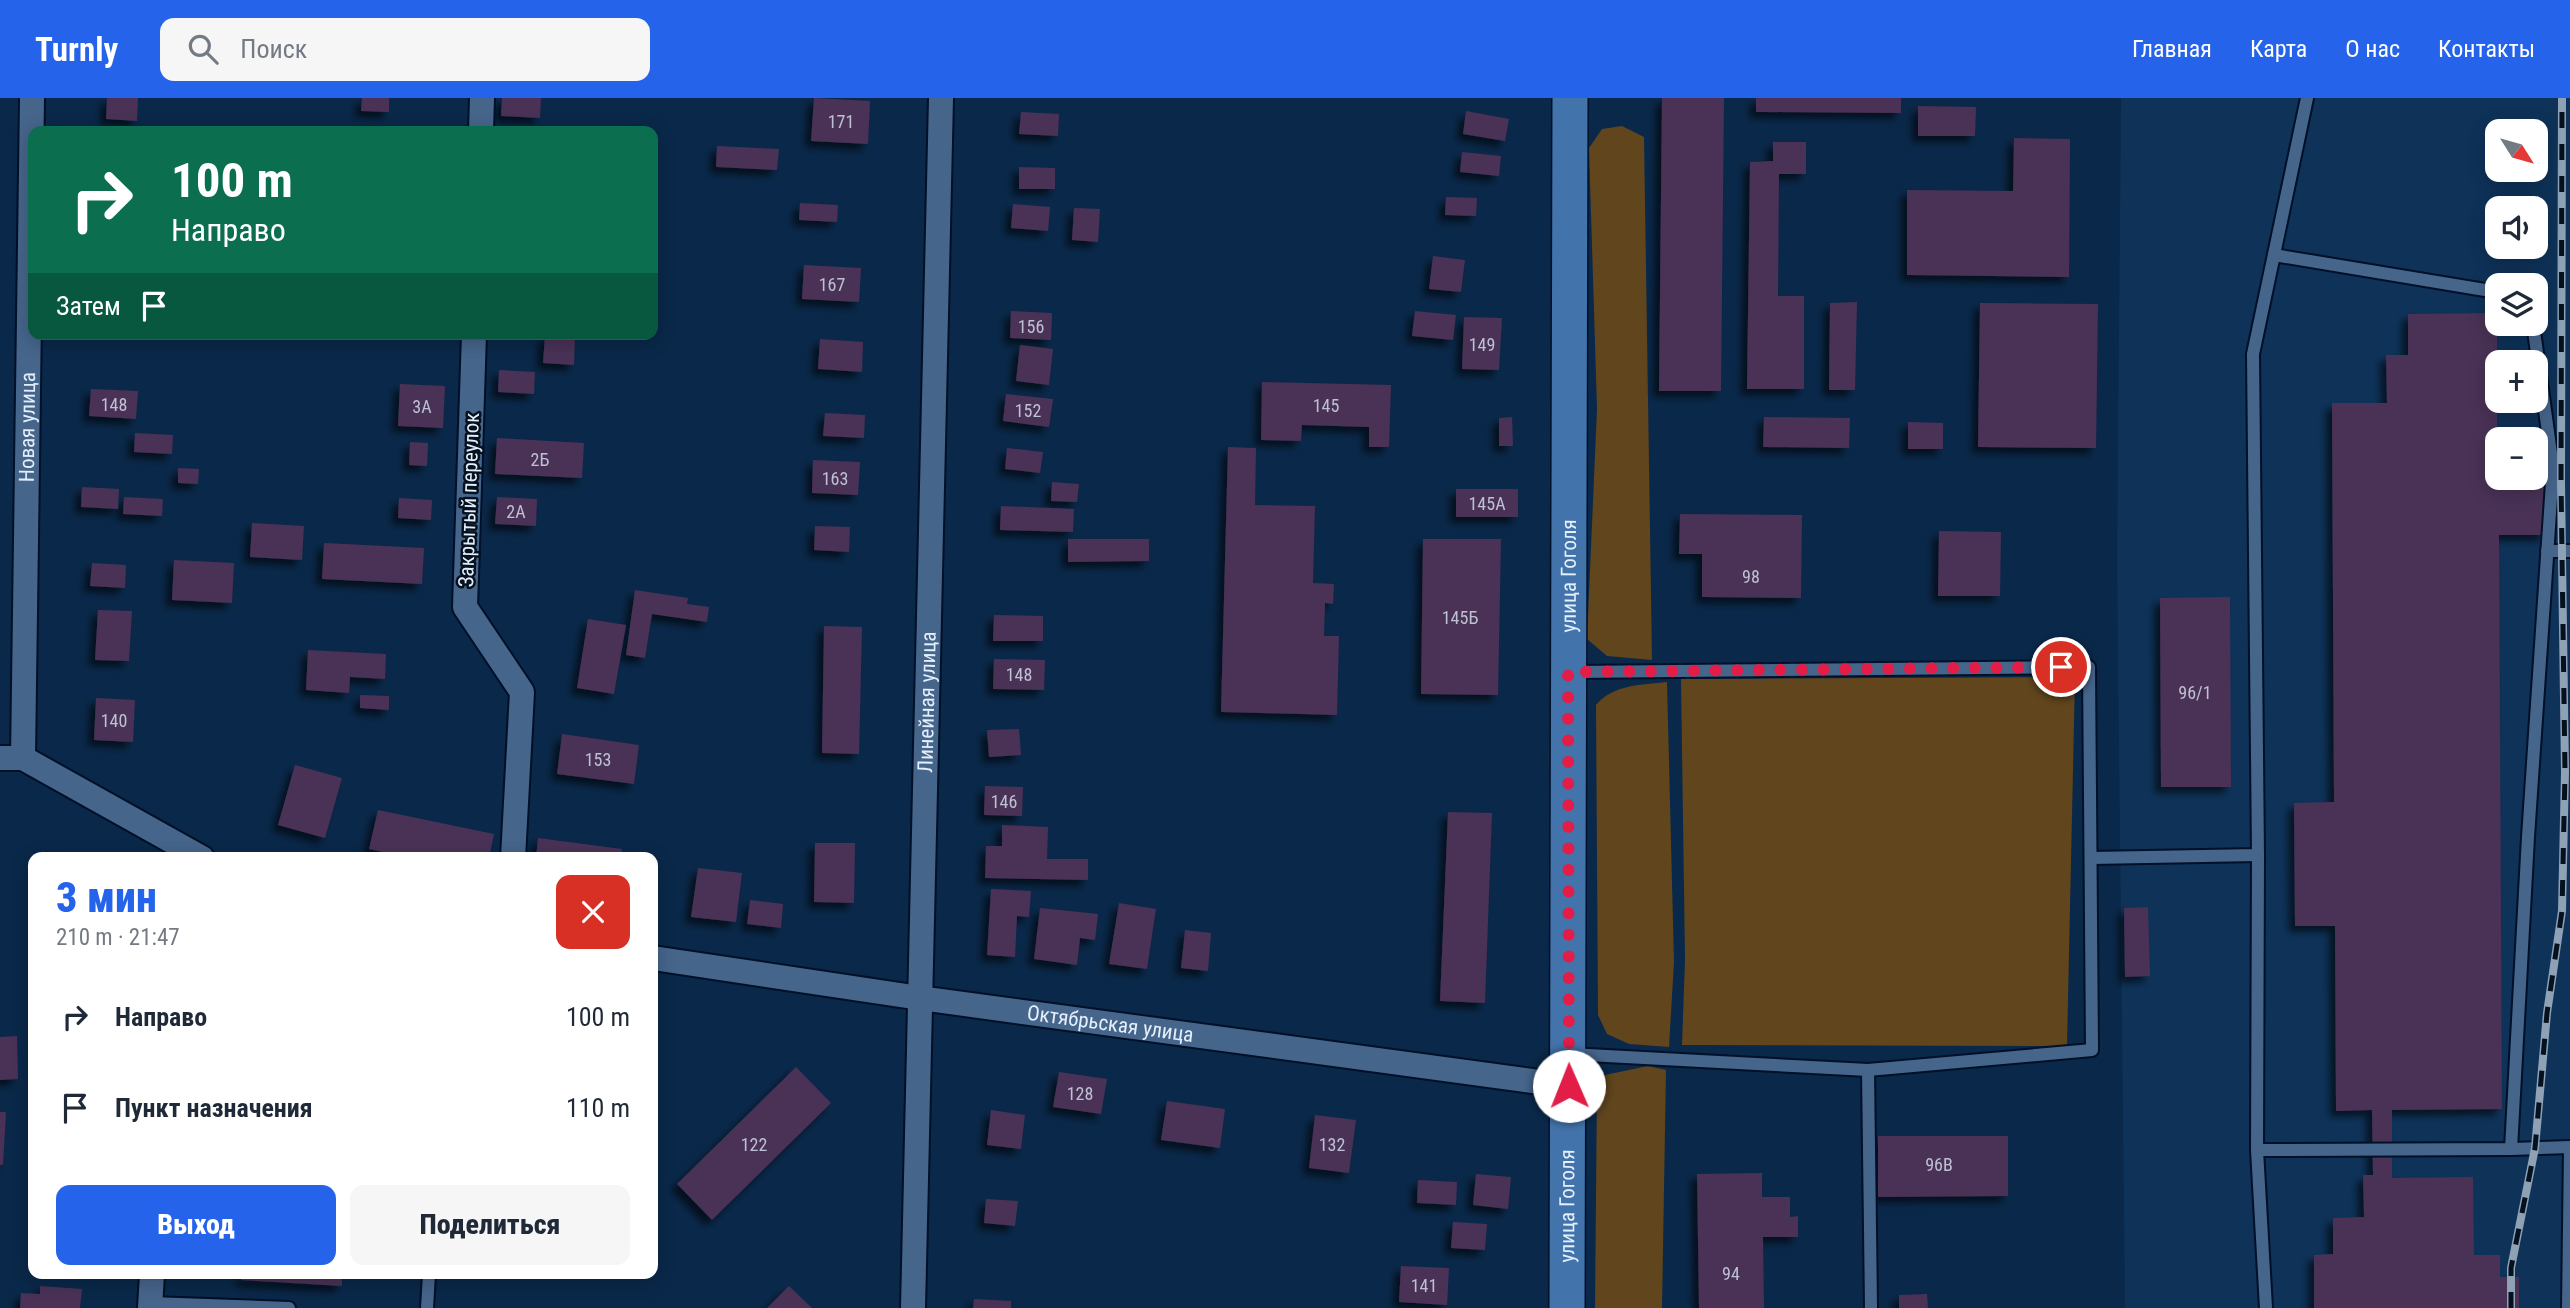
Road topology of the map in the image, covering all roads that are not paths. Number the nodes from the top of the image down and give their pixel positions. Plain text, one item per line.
1 (32, 98) edge
2 (482, 98) edge
3 (941, 98) edge
4 (1570, 98) edge
5 (2307, 98) edge
6 (31, 126) edge
7 (481, 126) edge
8 (28, 224) edge
9 (2274, 255) junction
10 (2485, 290) edge
11 (2535, 336) edge
12 (474, 340) edge
13 (2547, 551) junction
14 (2570, 551) edge
15 (1568, 672) junction
16 (11, 758) edge
17 (176, 851) edge
18 (513, 852) edge
19 (2258, 855) junction
20 (2091, 858) junction
21 (658, 959) edge
22 (920, 998) junction
23 (1569, 1070) junction
24 (1868, 1070) junction
25 (2570, 1148) edge
26 (2511, 1149) junction
27 (2257, 1150) junction
28 (152, 1279) edge
29 (429, 1279) edge
30 (150, 1306) edge
31 (289, 1308) edge
32 (427, 1308) edge
33 (913, 1308) edge
34 (1567, 1308) edge
35 (1871, 1308) edge
36 (2266, 1308) edge
37 (2568, 1308) edge

1 - 6 street, Новая улица
2 - 7 street
3 - 22 street, Линейная улица
4 - 15 street, улица Гоголя
5 - 9 lane
8 - 16 street, Новая улица
9 - 10 lane
9 - 19 lane
11 - 13 lane
12 - 18 street, Закрытый переулок
13 - 14 lane
13 - 26 lane
15 - 20 lane
15 - 23 street, улица Гоголя
16 - 17 street
19 - 20 lane
19 - 27 lane
20 - 24 lane
21 - 22 street, Октябрьская улица
22 - 23 street, Октябрьская улица
22 - 33 street, Линейная улица
23 - 24 lane
23 - 34 street, улица Гоголя
24 - 35 lane
25 - 26 lane
25 - 37 lane
26 - 27 lane
27 - 36 lane
28 - 30 street
29 - 32 lane
30 - 31 lane

